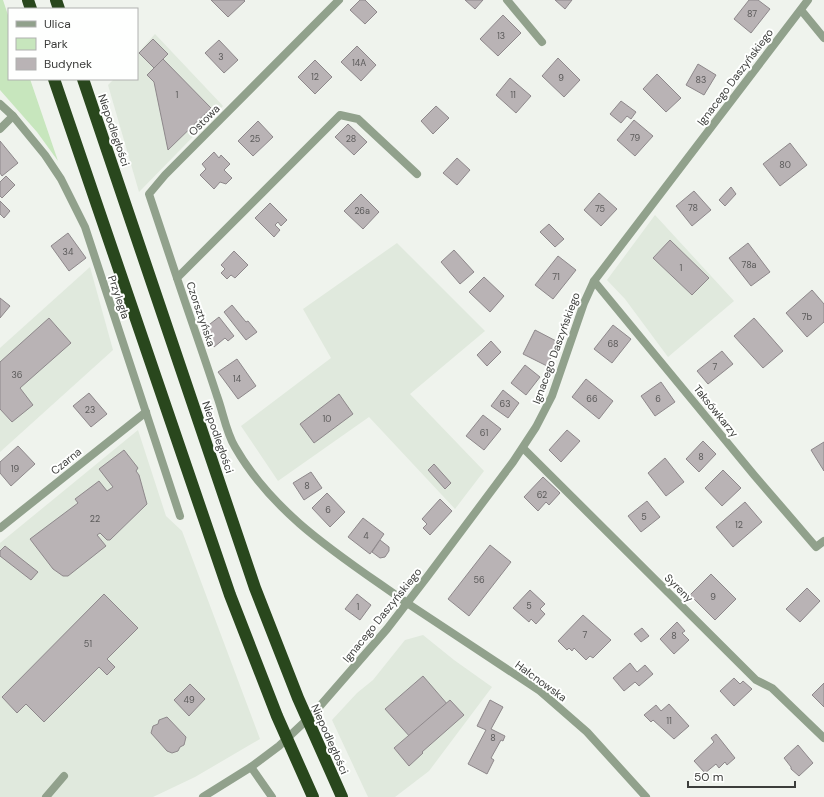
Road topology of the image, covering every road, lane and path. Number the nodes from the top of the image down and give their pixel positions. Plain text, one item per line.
1 (338, 0) edge
2 (507, 0) edge
3 (808, 0) edge
4 (800, 10) junction
5 (824, 38) edge
6 (542, 42) dead end
7 (54, 80) edge
8 (83, 80) edge
9 (0, 104) edge
10 (13, 116) junction
11 (0, 129) edge
12 (417, 174) dead end
13 (177, 278) junction
14 (594, 281) junction
15 (146, 412) junction
16 (523, 448) junction
17 (180, 516) dead end
18 (0, 528) edge
19 (824, 541) edge
20 (407, 604) junction
21 (824, 738) edge
22 (251, 767) junction
23 (64, 776) dead end
24 (211, 791) junction
25 (47, 797) edge
26 (198, 797) edge
27 (203, 797) edge
28 (272, 797) edge
29 (312, 797) edge
30 (342, 797) edge
31 (646, 797) edge

1 - 13 street, Ostowa
2 - 6 street
3 - 4 street, Ignacego Daszyńskiego
4 - 5 street
4 - 14 street, Ignacego Daszyńskiego
7 - 29 highway
8 - 30 highway, Niepodległości
9 - 10 street, Przyległa
10 - 11 street
10 - 15 street, Przyległa
12 - 13 street, Czorsztyńska
13 - 20 street, Czorsztyńska
14 - 16 street, Ignacego Daszyńskiego
14 - 19 street, Taksówkarzy
15 - 17 street, Przyległa
15 - 18 street, Czarna
16 - 20 street, Ignacego Daszyńskiego
16 - 21 street, Syreny
20 - 22 street, Ignacego Daszyńskiego
20 - 31 street, Hałcnowska
22 - 24 street, Ignacego Daszyńskiego
22 - 28 street
23 - 25 street
24 - 26 street, Ignacego Daszyńskiego
24 - 27 street, Ignacego Daszyńskiego

